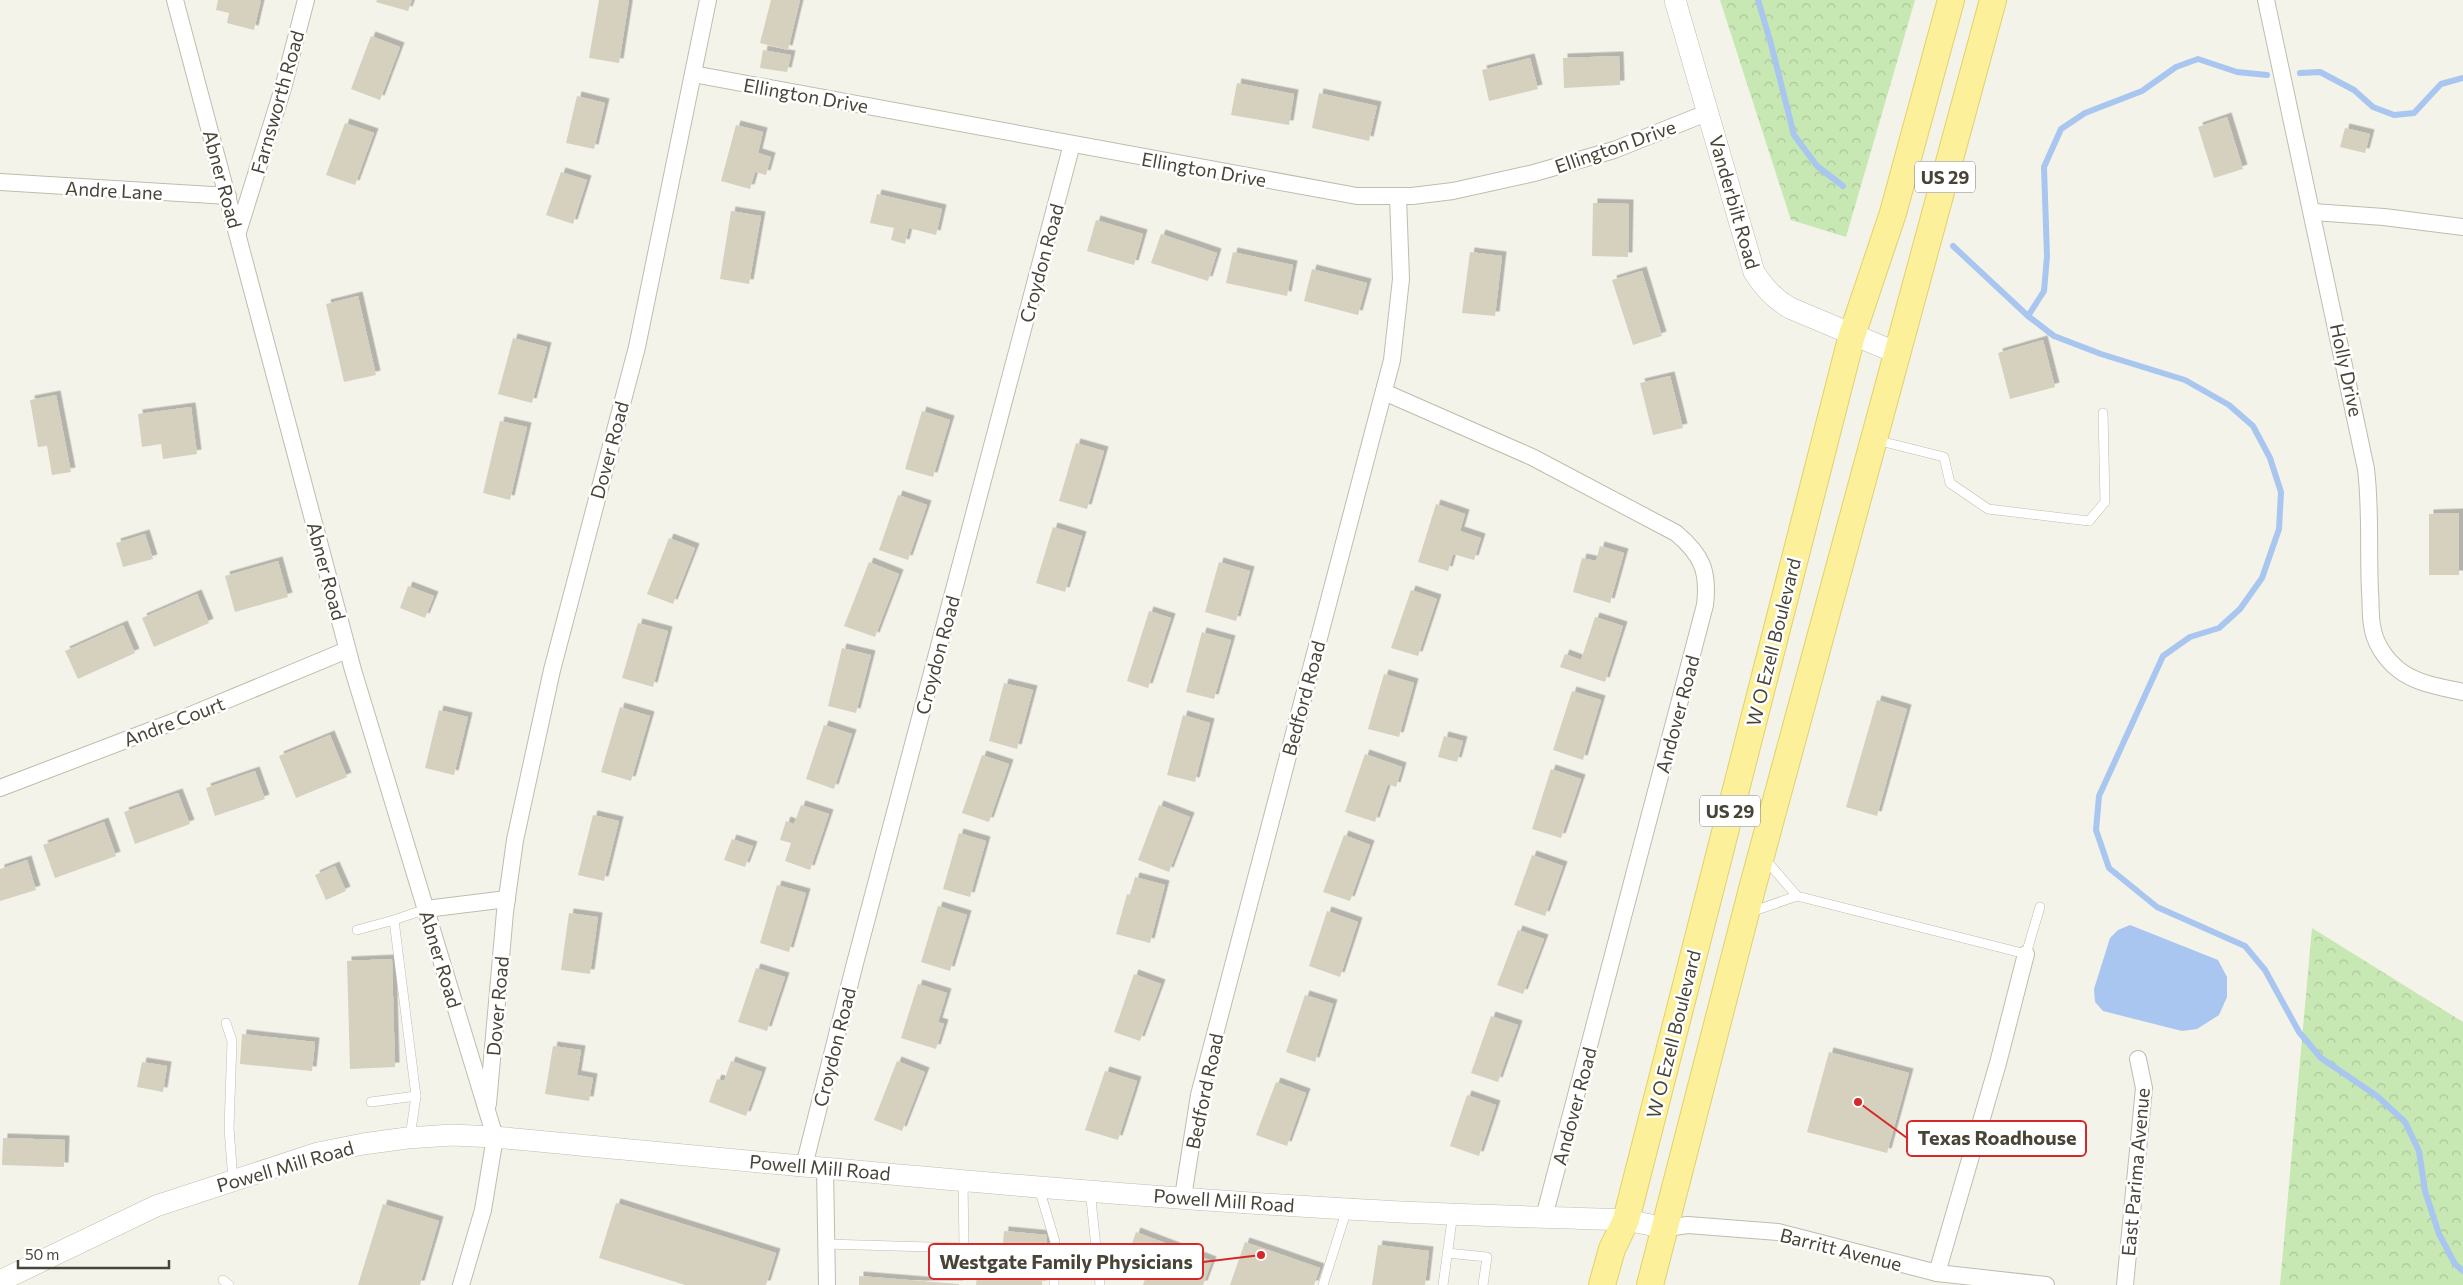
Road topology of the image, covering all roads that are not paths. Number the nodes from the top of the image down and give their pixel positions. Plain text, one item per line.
1 (175, 0) edge
2 (306, 0) edge
3 (708, 0) edge
4 (1675, 0) edge
5 (1951, 0) edge
6 (1993, 0) edge
7 (2266, 0) edge
8 (693, 74) junction
9 (1709, 112) junction
10 (1072, 144) junction
11 (0, 182) edge
12 (228, 196) junction
13 (1398, 197) junction
14 (2313, 212) junction
15 (2463, 227) edge
16 (238, 232) junction
17 (1852, 335) junction
18 (1897, 353) junction
19 (1384, 392) junction
20 (2102, 413) dead end
21 (1874, 440) junction
22 (347, 650) junction
23 (2463, 692) edge
24 (0, 788) edge
25 (1762, 854) junction
26 (1797, 896) junction
27 (507, 899) junction
28 (2040, 907) dead end
29 (426, 909) junction
30 (1746, 914) junction
31 (394, 920) junction
32 (357, 930) dead end
33 (2026, 954) junction
34 (226, 1023) dead end
35 (2138, 1059) dead end
36 (416, 1096) junction
37 (371, 1102) dead end
38 (488, 1114) junction
39 (495, 1137) junction
40 (410, 1138) junction
41 (804, 1166) junction
42 (826, 1168) junction
43 (963, 1179) junction
44 (233, 1181) junction
45 (1038, 1185) junction
46 (1090, 1190) junction
47 (1183, 1197) junction
48 (1347, 1209) junction
49 (1453, 1213) junction
50 (1544, 1217) junction
51 (1626, 1220) junction
52 (1666, 1228) junction
53 (826, 1244) junction
54 (1447, 1253) junction
55 (1937, 1273) junction
56 (0, 1281) edge
57 (461, 1285) edge
58 (827, 1285) edge
59 (1054, 1285) edge
60 (1100, 1285) edge
61 (1323, 1285) edge
62 (1444, 1285) edge
63 (1483, 1285) edge
64 (1602, 1285) edge
65 (1650, 1285) edge
66 (2046, 1285) edge
67 (2125, 1285) edge

1 - 12 street, Abner Road
2 - 16 street, Farnsworth Road
3 - 8 street, Dover Road
4 - 9 street, Vanderbilt Road
5 - 17 main road, W O Ezell Boulevard / US 29
6 - 18 main road, US 29
7 - 14 street, Holly Drive
8 - 10 street, Ellington Drive
8 - 27 street, Dover Road
9 - 13 street, Ellington Drive
9 - 17 street, Vanderbilt Road
10 - 13 street, Ellington Drive
10 - 41 street, Croydon Road
11 - 12 street, Andre Lane
12 - 16 street, Abner Road
13 - 19 street, Bedford Road
14 - 15 street
14 - 23 street, Holly Drive
16 - 22 street, Abner Road
17 - 18 street, Vanderbilt Road
17 - 51 main road, W O Ezell Boulevard / US 29
18 - 21 main road, US 29
19 - 47 street, Bedford Road
19 - 50 street, Andover Road
20 - 21 lane
21 - 25 main road, US 29
22 - 24 street, Andre Court
22 - 29 street, Abner Road
25 - 26 lane
25 - 30 main road, US 29
26 - 30 lane
26 - 33 lane
27 - 29 street
27 - 38 street, Dover Road
28 - 33 lane
29 - 31 lane
29 - 38 street, Abner Road
30 - 52 main road, US 29
31 - 32 lane
31 - 36 lane
33 - 55 street
34 - 44 lane
35 - 67 street, East Parima Avenue
36 - 37 lane
36 - 40 lane
38 - 39 street, Abner Road
39 - 40 street, Powell Mill Road
39 - 41 street, Powell Mill Road
39 - 57 street
40 - 44 street, Powell Mill Road
41 - 42 street, Powell Mill Road
42 - 43 street, Powell Mill Road
42 - 53 street
43 - 45 street, Powell Mill Road
43 - 53 lane
44 - 56 street, Powell Mill Road
45 - 46 street, Powell Mill Road
45 - 59 lane
46 - 47 street, Powell Mill Road
46 - 60 lane
47 - 48 street, Powell Mill Road
48 - 49 street, Powell Mill Road
48 - 61 lane
49 - 50 street, Powell Mill Road
49 - 54 lane
50 - 51 street, Powell Mill Road
51 - 52 street, Powell Mill Road
51 - 64 main road, W O Ezell Boulevard / US 29
52 - 55 street, Barritt Avenue
52 - 65 main road, US 29
53 - 58 street
54 - 62 lane
54 - 63 lane
55 - 66 street, Barritt Avenue

